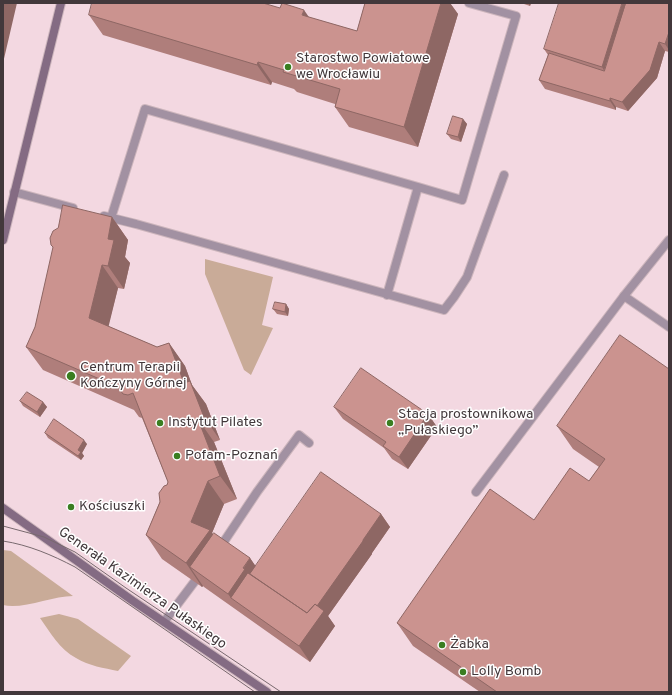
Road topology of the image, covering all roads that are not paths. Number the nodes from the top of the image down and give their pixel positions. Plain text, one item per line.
1 (61, 3) edge
2 (469, 3) edge
3 (504, 175) dead end
4 (418, 187) junction
5 (14, 192) junction
6 (80, 210) edge
7 (95, 214) edge
8 (111, 218) junction
9 (3, 240) edge
10 (669, 240) edge
11 (387, 294) junction
12 (624, 296) junction
13 (669, 327) edge
14 (309, 443) dead end
15 (476, 492) dead end
16 (3, 508) edge
17 (218, 550) edge
18 (195, 581) edge
19 (164, 622) junction
20 (267, 692) edge

1 - 5 main road
2 - 4 street
3 - 11 street
4 - 8 street
4 - 11 street
5 - 6 street
5 - 9 main road
7 - 8 street
8 - 11 street
10 - 12 street
12 - 13 street
12 - 15 street
14 - 17 street
16 - 19 main road, Generała Kazimierza Pułaskiego
18 - 19 street
19 - 20 main road, Generała Kazimierza Pułaskiego

